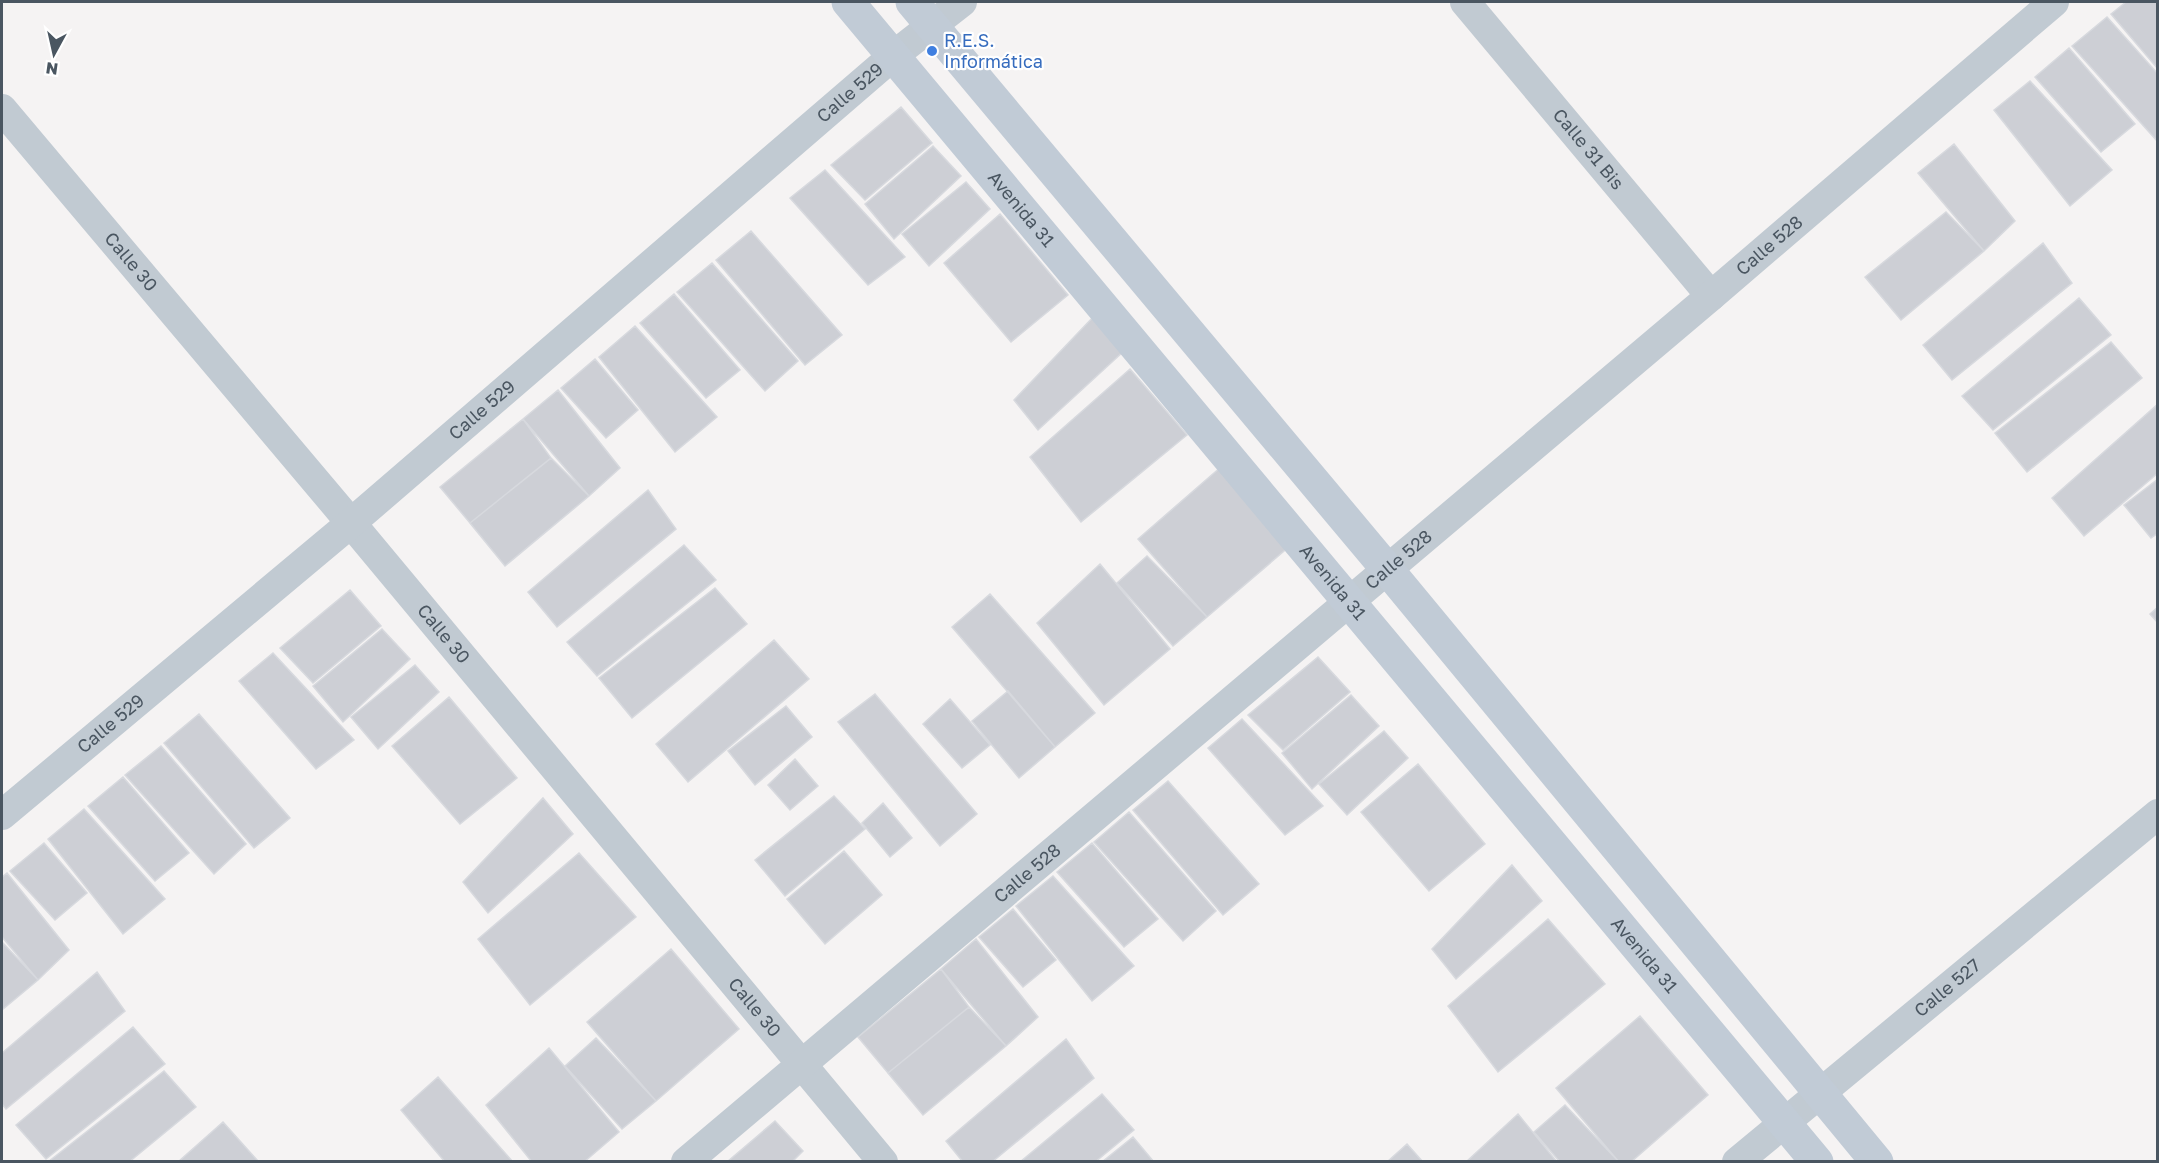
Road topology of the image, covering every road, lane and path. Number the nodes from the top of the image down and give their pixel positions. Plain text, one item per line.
1 (848, 2) edge
2 (962, 2) edge
3 (1465, 2) edge
4 (2054, 2) edge
5 (922, 14) edge
6 (893, 56) junction
7 (2, 109) edge
8 (1711, 296) junction
9 (351, 523) junction
10 (1387, 569) junction
11 (1349, 602) junction
12 (2157, 814) edge
13 (2, 815) edge
14 (802, 1064) junction
15 (1822, 1092) junction
16 (1785, 1122) junction
17 (687, 1161) edge
18 (883, 1161) edge
19 (1737, 1161) edge
20 (1817, 1161) edge
21 (1877, 1161) edge

1 - 6 main road, Avenida 31
2 - 5 street, Calle 529
3 - 8 street, Calle 31 Bis
4 - 8 street, Calle 528
5 - 6 street, Calle 529
5 - 10 main road
6 - 9 street, Calle 529
6 - 11 main road, Avenida 31
7 - 9 street, Calle 30
8 - 10 street, Calle 528
9 - 13 street, Calle 529
9 - 14 street, Calle 30
10 - 11 street, Calle 528
10 - 15 main road
11 - 14 street, Calle 528
11 - 16 main road, Avenida 31
12 - 15 street, Calle 527
14 - 17 street, Calle 528
14 - 18 street, Calle 30
15 - 16 street, Calle 527
15 - 21 main road
16 - 19 street, Calle 527
16 - 20 main road, Avenida 31

